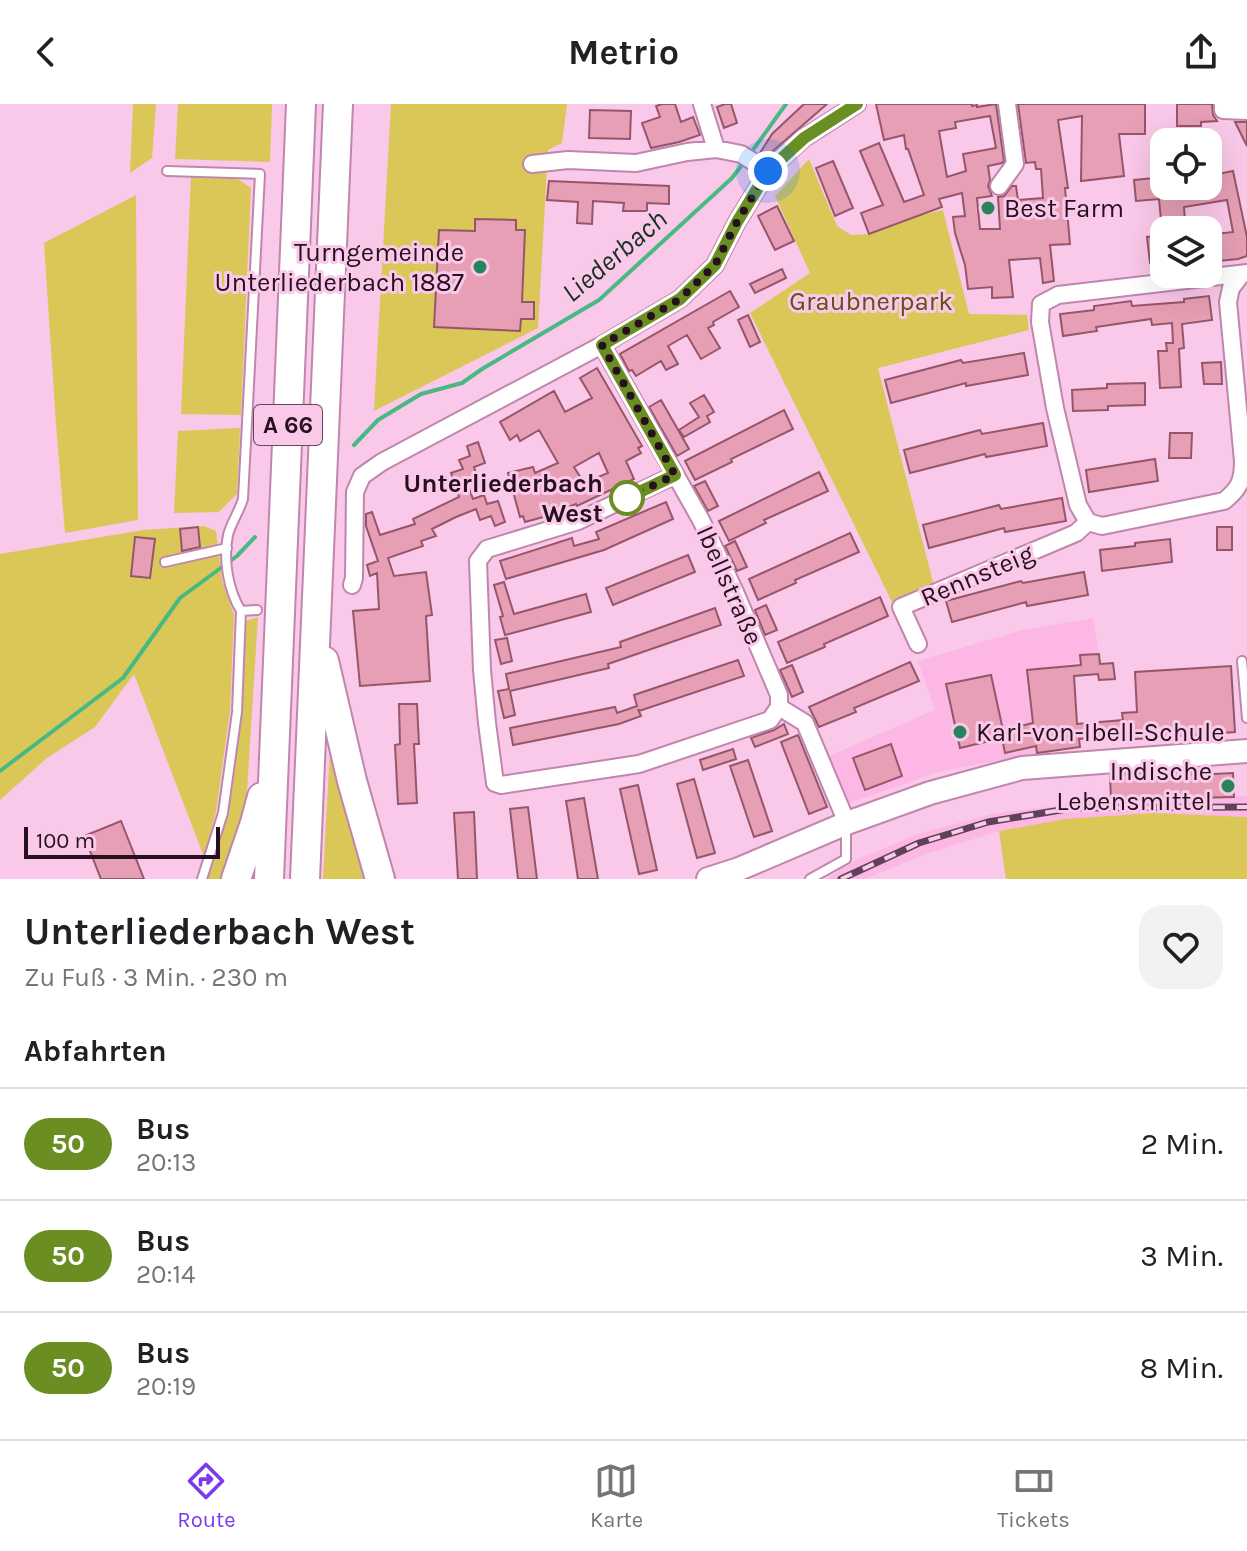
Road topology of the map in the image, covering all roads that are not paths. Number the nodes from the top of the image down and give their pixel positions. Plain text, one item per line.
1 (301, 104) edge
2 (338, 104) edge
3 (702, 104) edge
4 (857, 104) edge
5 (1007, 104) edge
6 (1223, 104) edge
7 (1247, 111) edge
8 (716, 149) junction
9 (754, 163) junction
10 (532, 164) dead end
11 (167, 171) dead end
12 (999, 186) dead end
13 (1245, 274) edge
14 (602, 345) junction
15 (675, 475) junction
16 (1088, 522) junction
17 (227, 550) junction
18 (165, 562) dead end
19 (347, 588) dead end
20 (257, 610) dead end
21 (241, 611) junction
22 (316, 629) junction
23 (918, 644) dead end
24 (1242, 661) dead end
25 (779, 707) junction
26 (1247, 718) edge
27 (275, 746) junction
28 (1247, 751) edge
29 (847, 823) junction
30 (741, 874) edge
31 (202, 879) edge
32 (236, 879) edge
33 (269, 879) edge
34 (305, 879) edge
35 (380, 879) edge
36 (708, 879) edge
37 (810, 879) edge

1 - 27 highway, A 66
2 - 22 highway, A 66
3 - 8 street
4 - 9 street
5 - 12 street
6 - 7 street
8 - 9 street
8 - 10 street
9 - 14 street
11 - 17 lane
13 - 16 street
13 - 16 street
14 - 15 street, Ibellstraße
14 - 19 street
15 - 25 street, Ibellstraße
15 - 25 street
16 - 23 street, Rennsteig
17 - 18 lane
17 - 21 lane
20 - 21 lane
21 - 31 lane
22 - 34 highway, A 66
22 - 35 highway
24 - 26 lane
25 - 29 street
27 - 32 highway
27 - 33 highway, A 66
28 - 29 main road
29 - 30 main road
29 - 37 lane
30 - 36 main road

